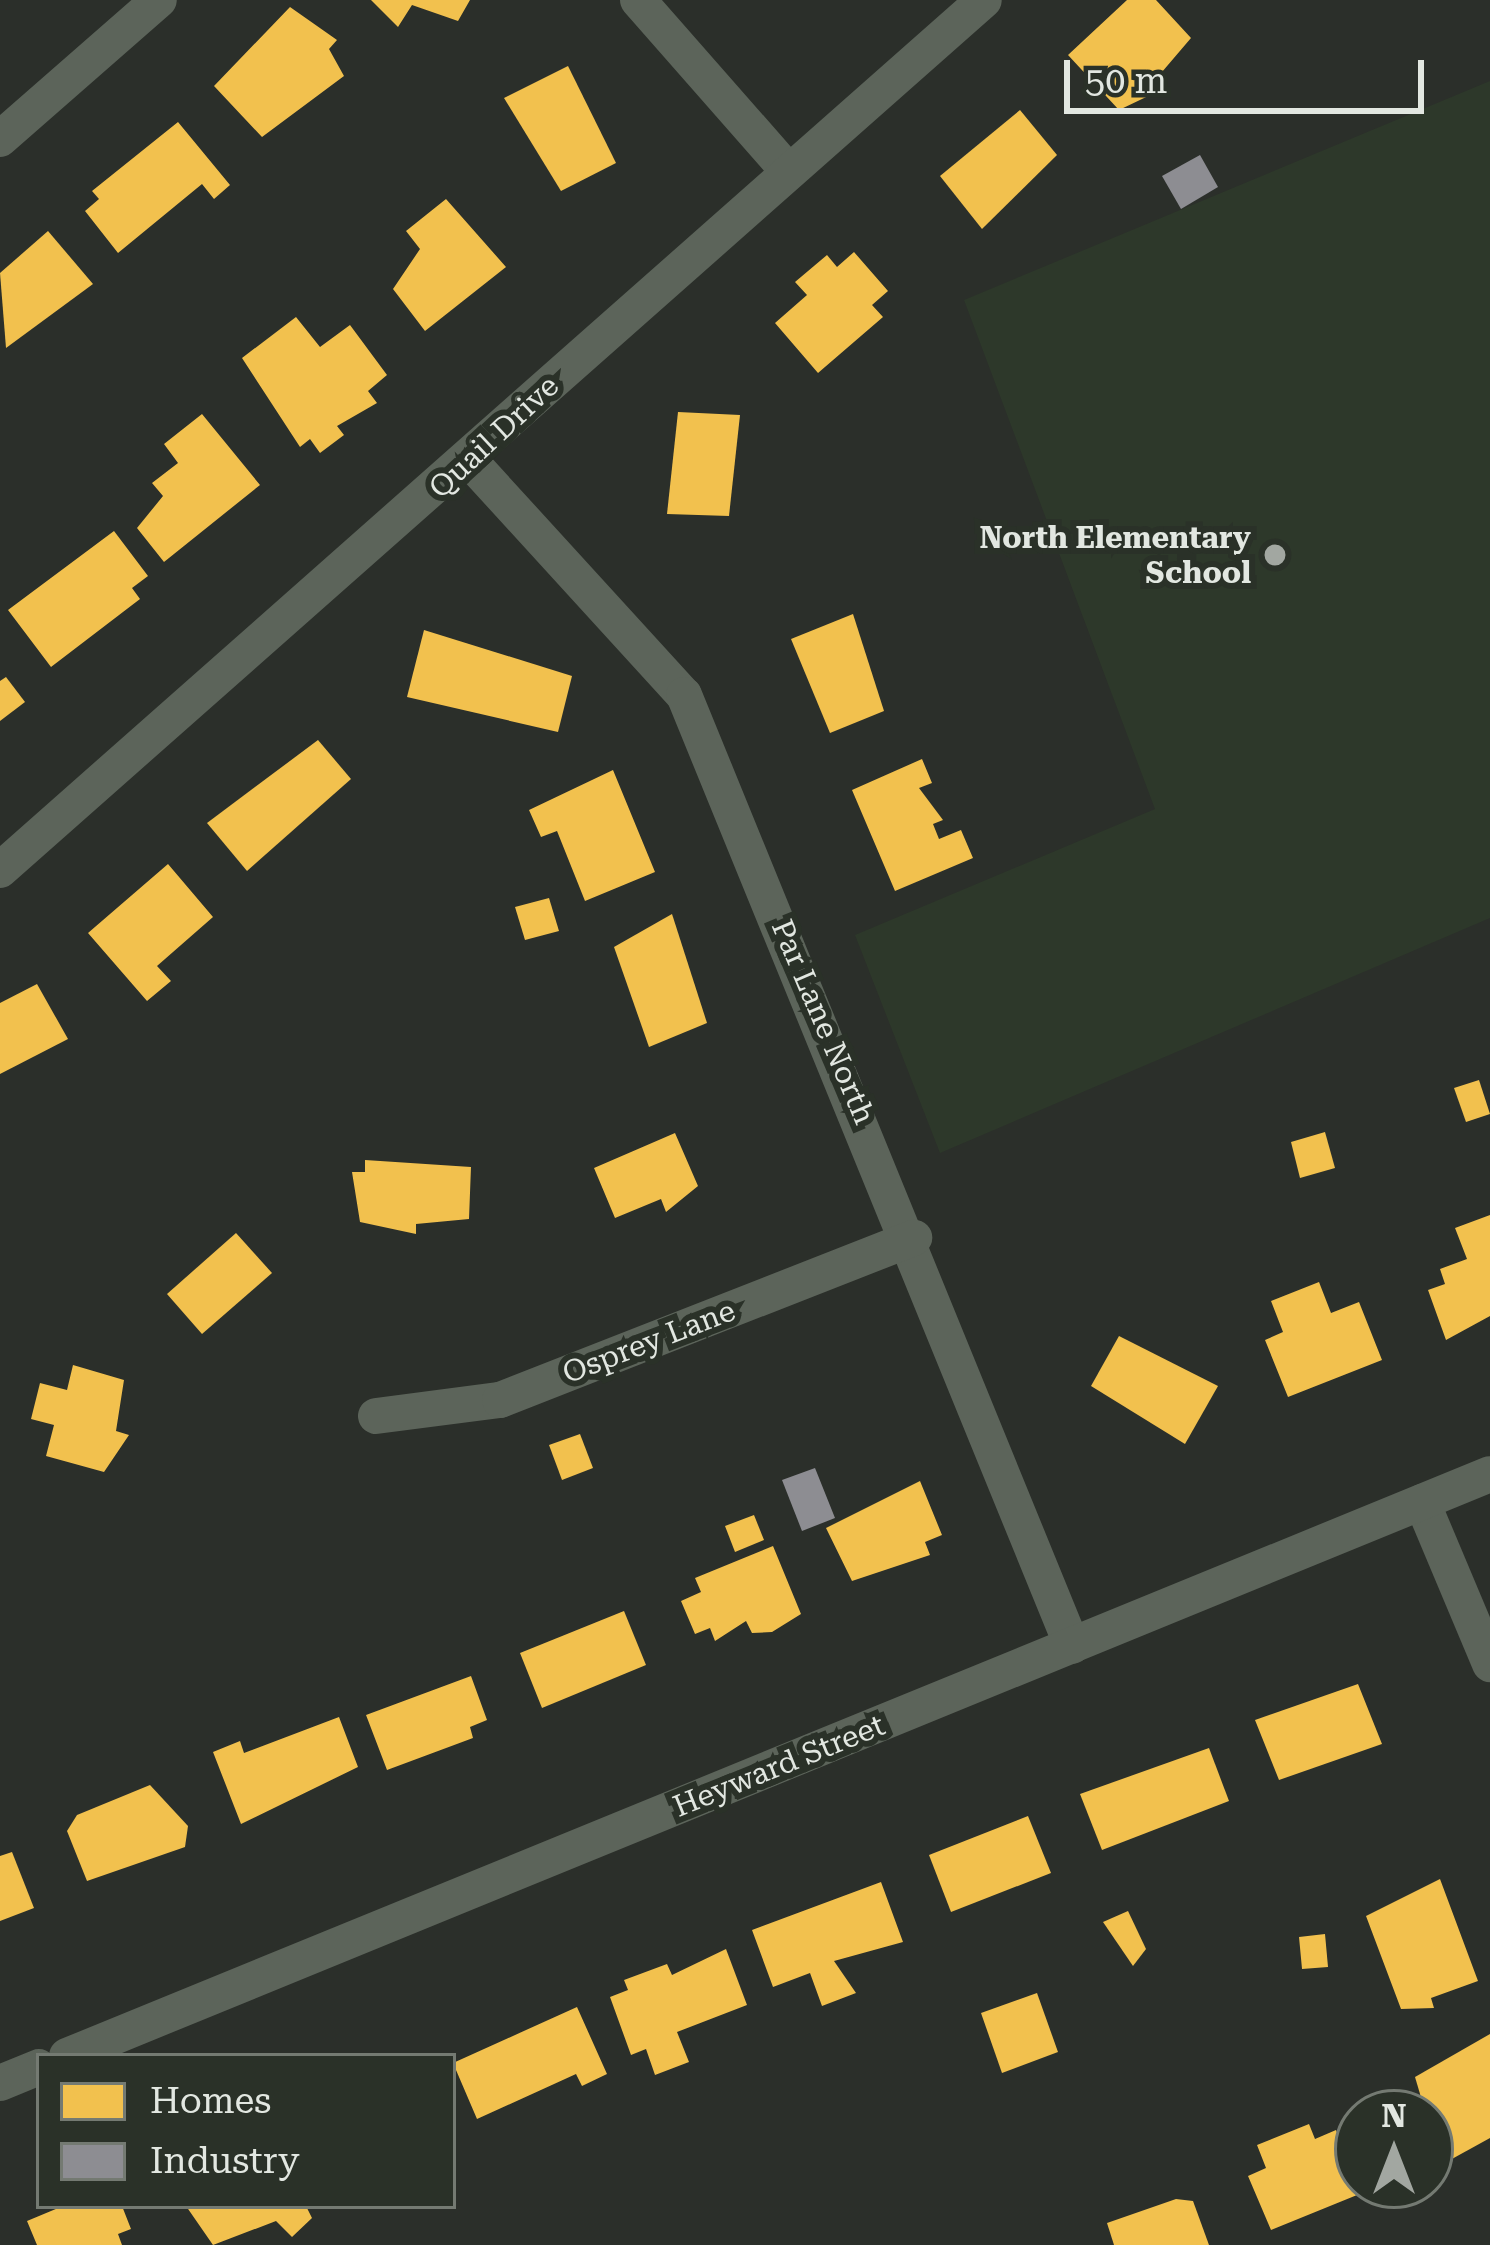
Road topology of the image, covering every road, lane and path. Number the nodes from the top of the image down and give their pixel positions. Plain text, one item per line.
1 (159, 0) edge
2 (638, 0) edge
3 (984, 0) edge
4 (0, 139) edge
5 (788, 170) junction
6 (470, 461) junction
7 (0, 870) edge
8 (914, 1238) junction
9 (376, 1416) dead end
10 (1490, 1474) edge
11 (1422, 1502) junction
12 (1072, 1646) junction
13 (1490, 1664) edge
14 (74, 2053) edge
15 (36, 2068) edge
16 (0, 2083) edge

1 - 4 street
2 - 5 street
3 - 5 street, Quail Drive
5 - 6 street, Quail Drive
6 - 7 street, Quail Drive
6 - 8 street, Par Lane North
8 - 9 street, Osprey Lane
8 - 12 street, Par Lane North
10 - 11 street, Heyward Street
11 - 12 street, Heyward Street
11 - 13 street
12 - 14 street, Heyward Street
15 - 16 street

